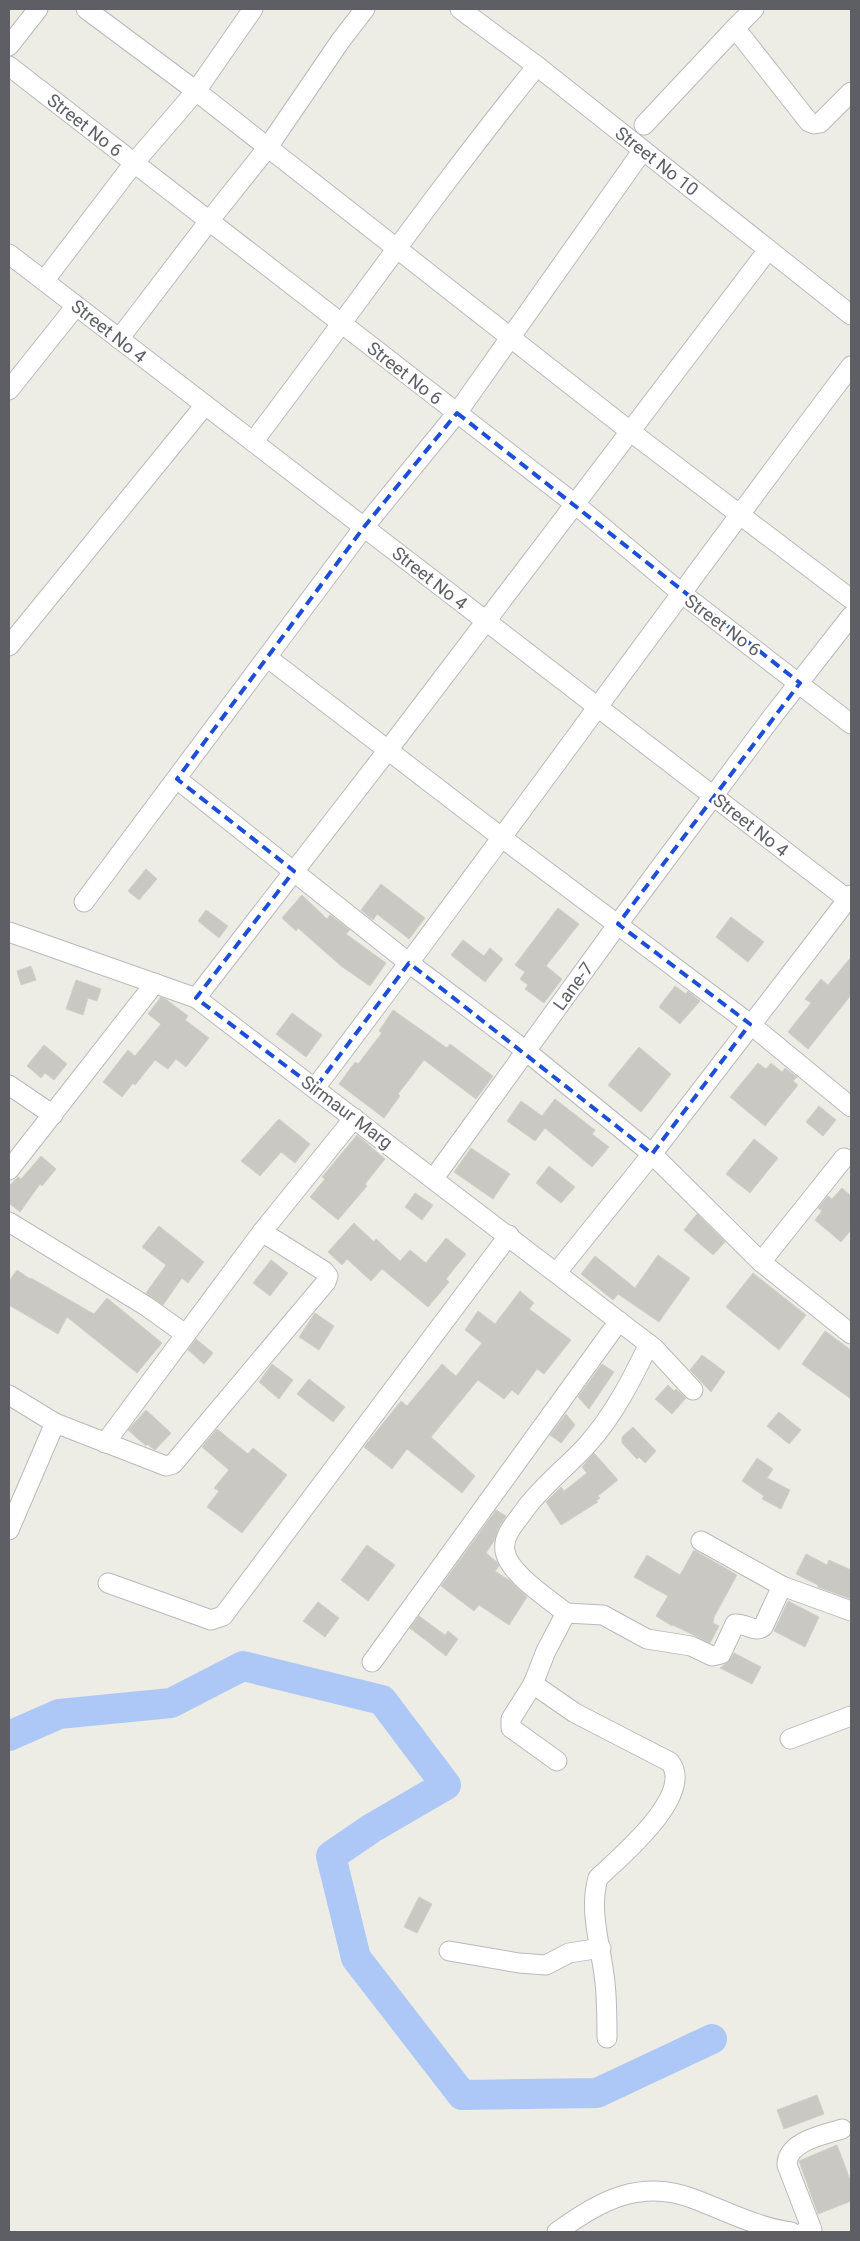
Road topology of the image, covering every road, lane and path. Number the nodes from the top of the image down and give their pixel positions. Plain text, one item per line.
1 (38, 9) edge
2 (86, 9) edge
3 (253, 9) edge
4 (366, 9) edge
5 (460, 9) edge
6 (754, 9) edge
7 (735, 28) junction
8 (9, 46) edge
9 (9, 66) edge
10 (537, 66) junction
11 (196, 91) junction
12 (851, 92) edge
13 (644, 125) dead end
14 (268, 147) junction
15 (643, 150) junction
16 (134, 163) junction
17 (209, 220) junction
18 (397, 249) junction
19 (768, 250) junction
20 (9, 254) edge
21 (44, 282) junction
22 (76, 306) junction
23 (851, 315) edge
24 (342, 324) junction
25 (511, 338) junction
26 (119, 339) junction
27 (851, 366) edge
28 (9, 390) edge
29 (205, 405) junction
30 (457, 413) junction
31 (631, 432) junction
32 (253, 442) junction
33 (575, 504) junction
34 (740, 513) junction
35 (364, 527) junction
36 (680, 592) junction
37 (851, 599) edge
38 (851, 616) edge
39 (485, 621) junction
40 (9, 646) edge
41 (268, 658) junction
42 (800, 683) junction
43 (597, 705) junction
44 (851, 724) edge
45 (388, 750) junction
46 (177, 779) junction
47 (713, 795) junction
48 (501, 837) junction
49 (294, 871) junction
50 (850, 899) edge
51 (84, 902) dead end
52 (618, 924) junction
53 (9, 932) edge
54 (409, 963) junction
55 (155, 983) junction
56 (196, 998) junction
57 (750, 1024) junction
58 (526, 1051) junction
59 (9, 1085) edge
60 (315, 1088) junction
61 (851, 1107) edge
62 (53, 1115) junction
63 (354, 1118) junction
64 (652, 1154) junction
65 (849, 1156) edge
66 (9, 1170) edge
67 (434, 1178) junction
68 (9, 1222) edge
69 (262, 1232) junction
70 (509, 1236) junction
71 (761, 1262) junction
72 (558, 1272) junction
73 (620, 1321) junction
74 (185, 1334) junction
75 (851, 1334) edge
76 (652, 1346) junction
77 (693, 1390) dead end
78 (9, 1395) edge
79 (54, 1422) junction
80 (105, 1443) junction
81 (9, 1530) edge
82 (701, 1541) dead end
83 (108, 1583) dead end
84 (782, 1586) junction
85 (851, 1611) edge
86 (566, 1613) junction
87 (372, 1662) dead end
88 (533, 1684) junction
89 (851, 1716) edge
90 (790, 1739) dead end
91 (557, 1761) dead end
92 (601, 1948) junction
93 (449, 1951) dead end
94 (607, 2038) dead end
95 (842, 2129) dead end
96 (557, 2232) edge
97 (791, 2232) edge
98 (810, 2232) edge

1 - 8 street
2 - 11 street
3 - 11 street
4 - 14 street
5 - 10 street, Street No 10
6 - 7 street
7 - 12 street
7 - 13 street
9 - 16 street, Street No 6
10 - 15 street, Street No 10
10 - 18 street
11 - 14 street
11 - 16 street
14 - 17 street
14 - 18 street
15 - 19 street, Street No 10
15 - 25 street
16 - 17 street, Street No 6
16 - 21 street
17 - 24 street, Street No 6
17 - 26 street
18 - 24 street
18 - 25 street
19 - 23 street, Street No 10
19 - 31 street
20 - 21 street, Street No 4
21 - 22 street, Street No 4
22 - 26 street, Street No 4
22 - 28 street
24 - 30 street, Street No 6
24 - 32 street
25 - 30 street
25 - 31 street
26 - 29 street, Street No 4
27 - 34 street
29 - 32 street, Street No 4
29 - 40 street
30 - 33 street, Street No 6
30 - 35 street
31 - 33 street
31 - 34 street
32 - 35 street, Street No 4
33 - 36 street, Street No 6
33 - 39 street
34 - 36 street
34 - 37 street
35 - 39 street, Street No 4
35 - 41 street
36 - 42 street, Street No 6
36 - 43 street
38 - 42 street, Lane-7
39 - 43 street, Street No 4
39 - 45 street
41 - 45 street
41 - 46 street
42 - 44 street, Street No 6
42 - 47 street, Lane-7
43 - 47 street, Street No 4
43 - 48 street
45 - 48 street
45 - 49 street
46 - 49 street
46 - 51 street
47 - 50 street, Street No 4
47 - 52 street, Lane-7
48 - 52 street
48 - 54 street
49 - 54 street
49 - 56 street
50 - 57 street
52 - 57 street
52 - 58 street, Lane-7
53 - 55 street, Sirmaur Marg
54 - 58 street
54 - 60 street
55 - 56 street, Sirmaur Marg
55 - 62 street
56 - 60 street, Sirmaur Marg
57 - 61 street
57 - 64 street
58 - 64 street
58 - 67 street, Lane-7
59 - 62 street
60 - 63 street, Sirmaur Marg
62 - 66 street
63 - 67 street, Sirmaur Marg
63 - 69 street
64 - 71 street
64 - 72 street
65 - 71 street
67 - 70 street, Sirmaur Marg
68 - 74 street
69 - 74 street
69 - 80 street
70 - 72 street, Sirmaur Marg
70 - 83 street
71 - 75 street
72 - 73 street, Sirmaur Marg
73 - 76 street, Sirmaur Marg
73 - 87 street
74 - 80 street
76 - 77 street, Sirmaur Marg
76 - 86 street
78 - 79 street
79 - 80 street
79 - 81 street
82 - 84 street
84 - 85 street
84 - 86 street
86 - 88 street
88 - 91 street
88 - 92 street
89 - 90 street
92 - 93 street
92 - 94 street
95 - 98 street
96 - 97 street

